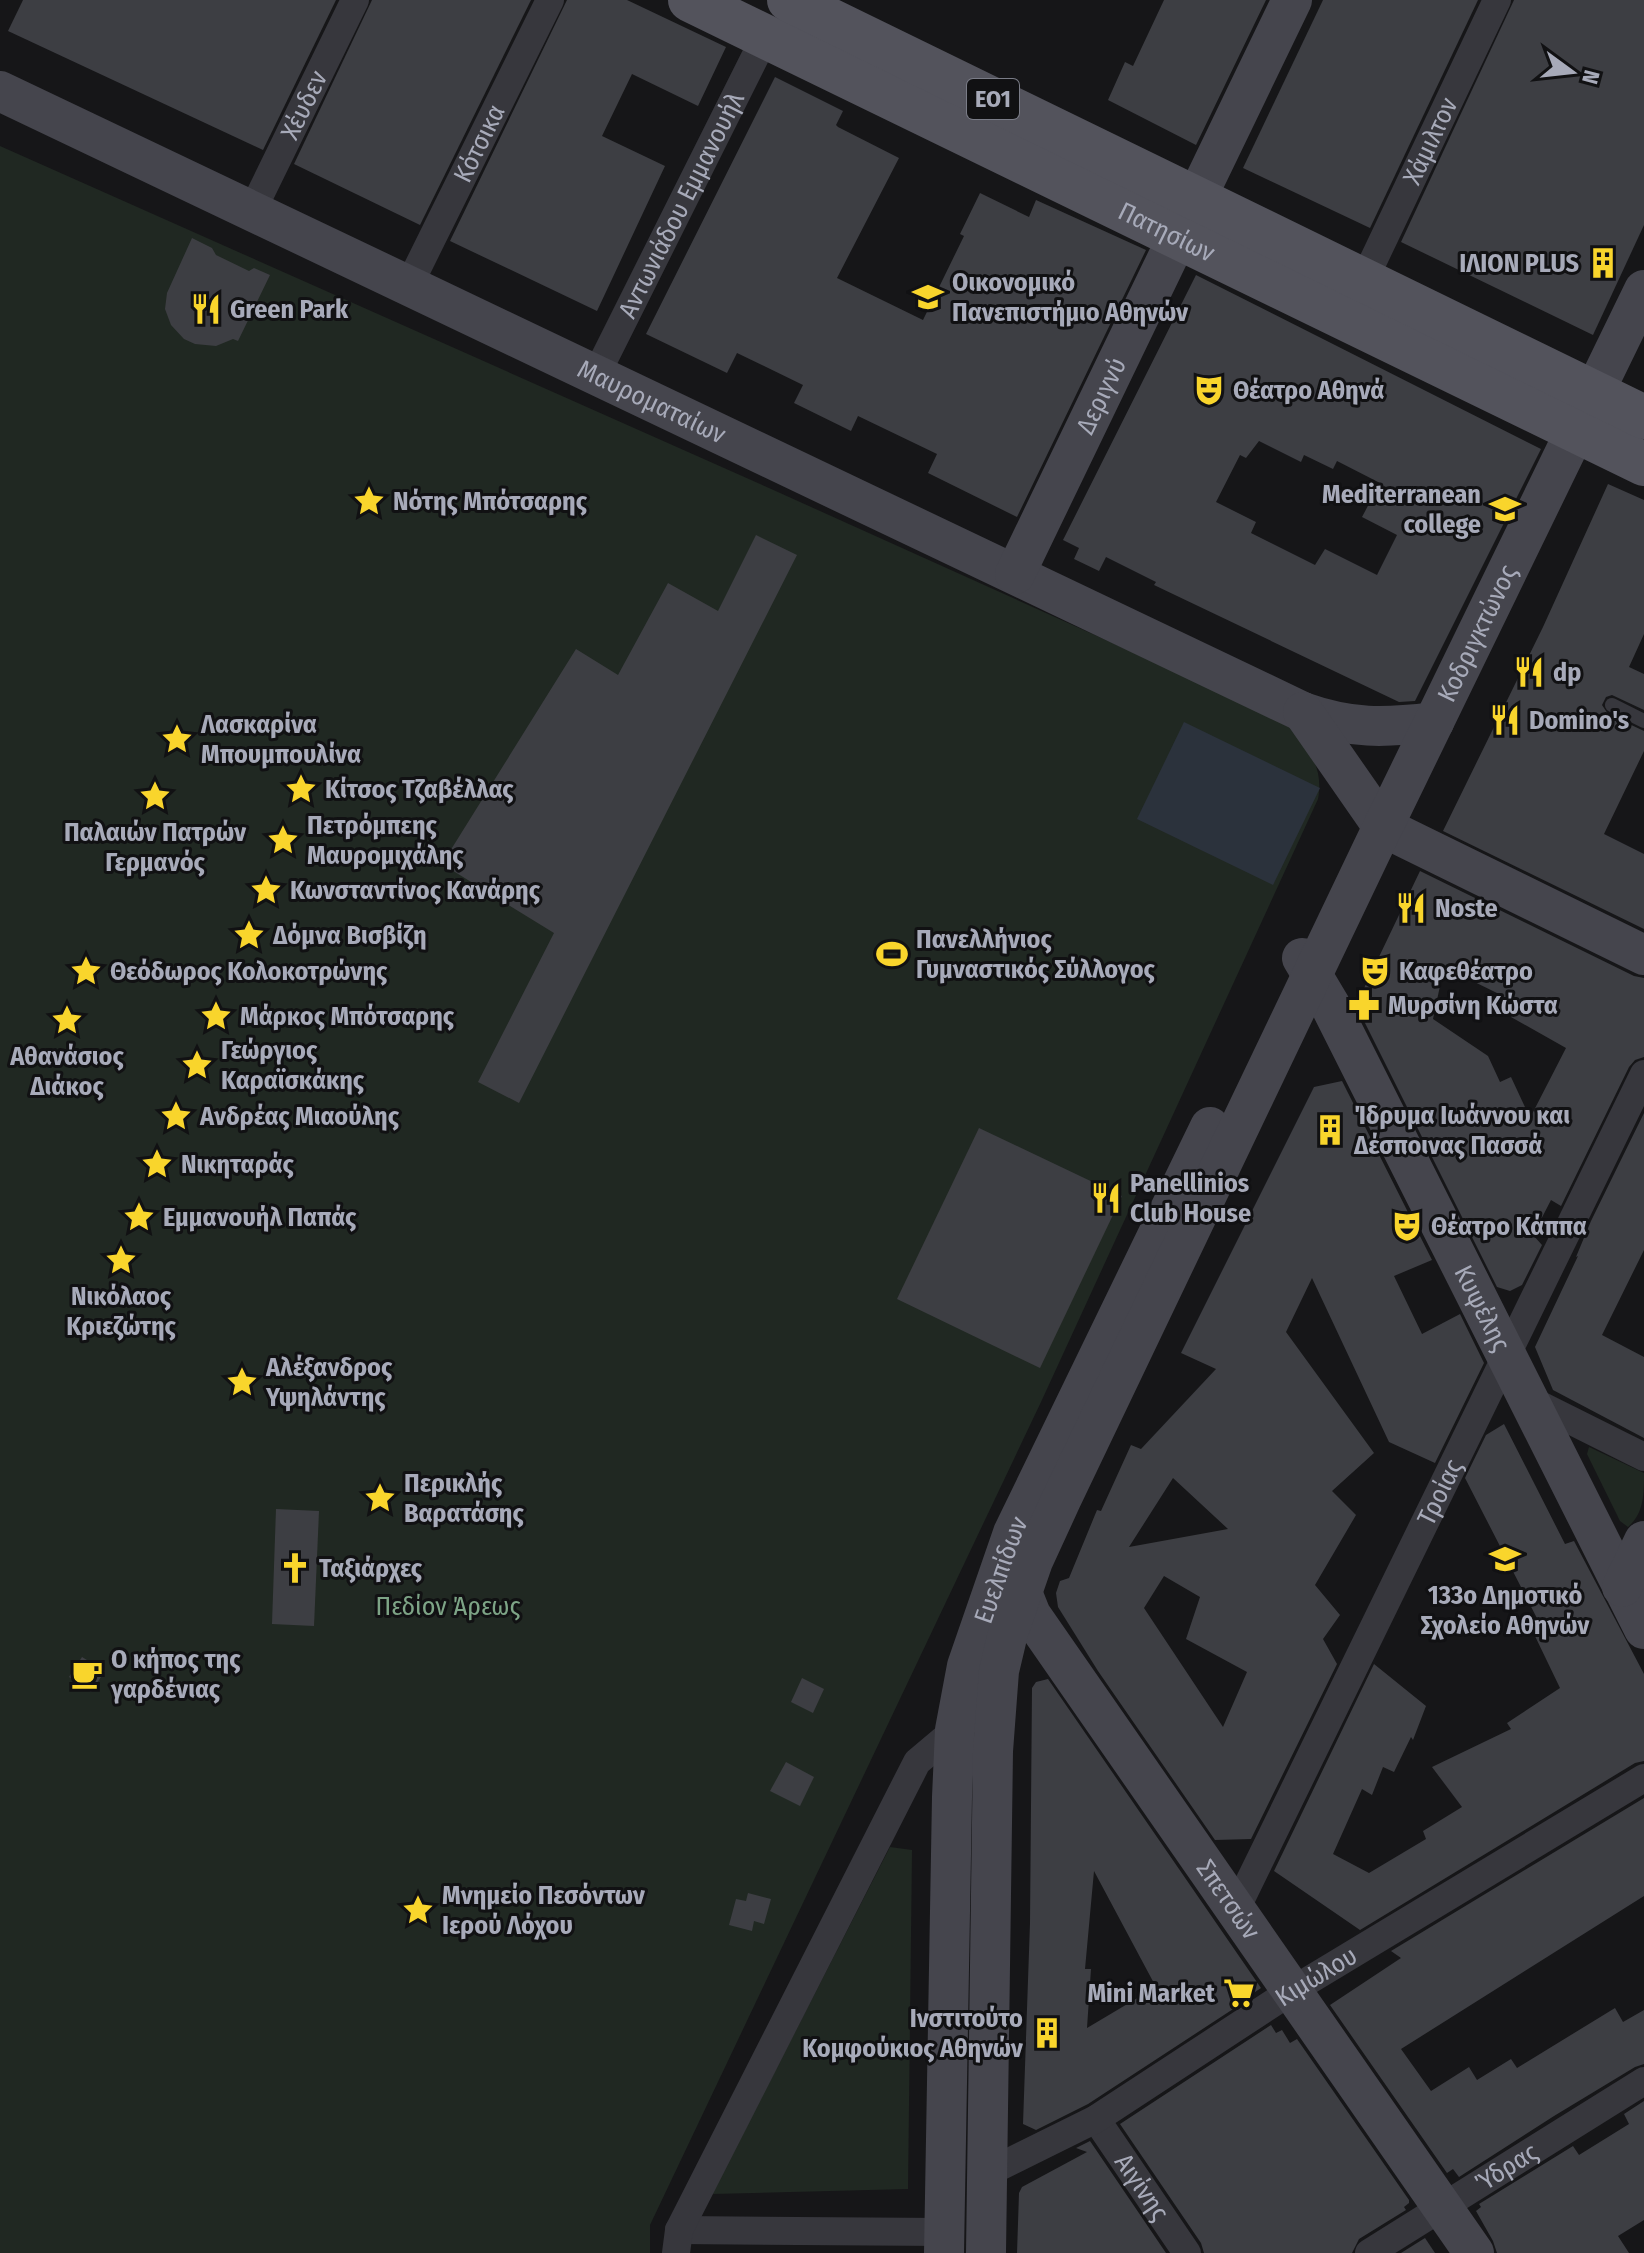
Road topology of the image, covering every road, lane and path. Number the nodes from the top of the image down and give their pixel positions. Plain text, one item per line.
1 (355, 0) edge
2 (550, 0) edge
3 (690, 0) edge
4 (789, 0) edge
5 (1292, 0) edge
6 (1497, 0) edge
7 (765, 37) junction
8 (0, 91) edge
9 (252, 211) junction
10 (1187, 218) junction
11 (1364, 280) junction
12 (409, 285) junction
13 (1644, 290) edge
14 (596, 375) junction
15 (1585, 412) junction
16 (1644, 417) edge
17 (1644, 464) edge
18 (1015, 574) junction
19 (1612, 705) dead end
20 (1303, 712) junction
21 (1644, 721) edge
22 (1434, 722) junction
23 (1375, 815) junction
24 (1644, 955) edge
25 (1304, 962) junction
26 (1644, 1074) edge
27 (1505, 1357) junction
28 (1526, 1398) junction
29 (1644, 1457) edge
30 (1013, 1533) junction
31 (1644, 1541) edge
32 (1622, 1587) junction
33 (1021, 1593) junction
34 (1644, 1629) edge
35 (955, 1730) junction
36 (1644, 1778) edge
37 (950, 1845) junction
38 (991, 1846) junction
39 (1236, 1909) junction
40 (1293, 1990) junction
41 (1644, 2081) edge
42 (1096, 2119) junction
43 (987, 2173) junction
44 (1442, 2207) junction
45 (677, 2241) edge
46 (944, 2243) edge
47 (986, 2253) edge
48 (1187, 2253) edge
49 (1369, 2253) edge
50 (1474, 2253) edge

1 - 9 street, Χέυδεν
2 - 12 street, Κότσικα
3 - 7 main road, Πατησίων / ΕΟ1
4 - 10 main road, Πατησίων / ΕΟ1
5 - 10 main road, Δεριγνύ
6 - 11 street, Χάμιλτον
7 - 10 main road, Πατησίων / ΕΟ1
7 - 14 street, Αντωνιάδου Εμμανουήλ
8 - 9 main road, Μαυροματαίων
9 - 12 main road, Μαυροματαίων
10 - 11 main road, Πατησίων / ΕΟ1
10 - 15 main road, Πατησίων / ΕΟ1
10 - 18 main road, Δεριγνύ
11 - 15 main road, Πατησίων / ΕΟ1
12 - 14 main road, Μαυροματαίων
13 - 15 main road, Κοδριγκτώνος
14 - 18 main road, Μαυροματαίων
15 - 16 main road, Πατησίων / ΕΟ1
15 - 17 main road, Πατησίων / ΕΟ1
15 - 22 main road, Κοδριγκτώνος
18 - 20 main road, Μαυροματαίων
19 - 21 lane
20 - 22 main road, Μαυροματαίων
20 - 23 main road, Μαυροματαίων
22 - 23 main road, Κοδριγκτώνος
23 - 24 main road
23 - 25 main road, Κοδριγκτώνος
25 - 27 main road, Κυψέλης
25 - 30 main road, Ευελπίδων
25 - 33 main road, Ευελπίδων
26 - 27 street, Τροίας
27 - 28 main road, Κυψέλης
27 - 39 street, Τροίας
28 - 29 street
28 - 32 main road, Κυψέλης
30 - 33 main road, Σπετσών
30 - 35 main road, Ευελπίδων
31 - 32 main road
32 - 34 main road, Κυψέλης
33 - 38 main road, Ευελπίδων
33 - 39 main road, Σπετσών
35 - 37 main road, Ευελπίδων
35 - 45 street
36 - 40 street, Κιμώλου
37 - 38 street
37 - 46 main road, Ευελπίδων
38 - 43 main road, Ευελπίδων
39 - 40 main road, Σπετσών
40 - 42 street, Κιμώλου
40 - 44 main road, Σπετσών
41 - 44 street, Ύδρας
42 - 43 street, Κιμώλου
42 - 48 street, Αιγίνης
43 - 47 main road, Ευελπίδων
44 - 49 street, Ύδρας
44 - 50 main road, Σπετσών
45 - 46 street

